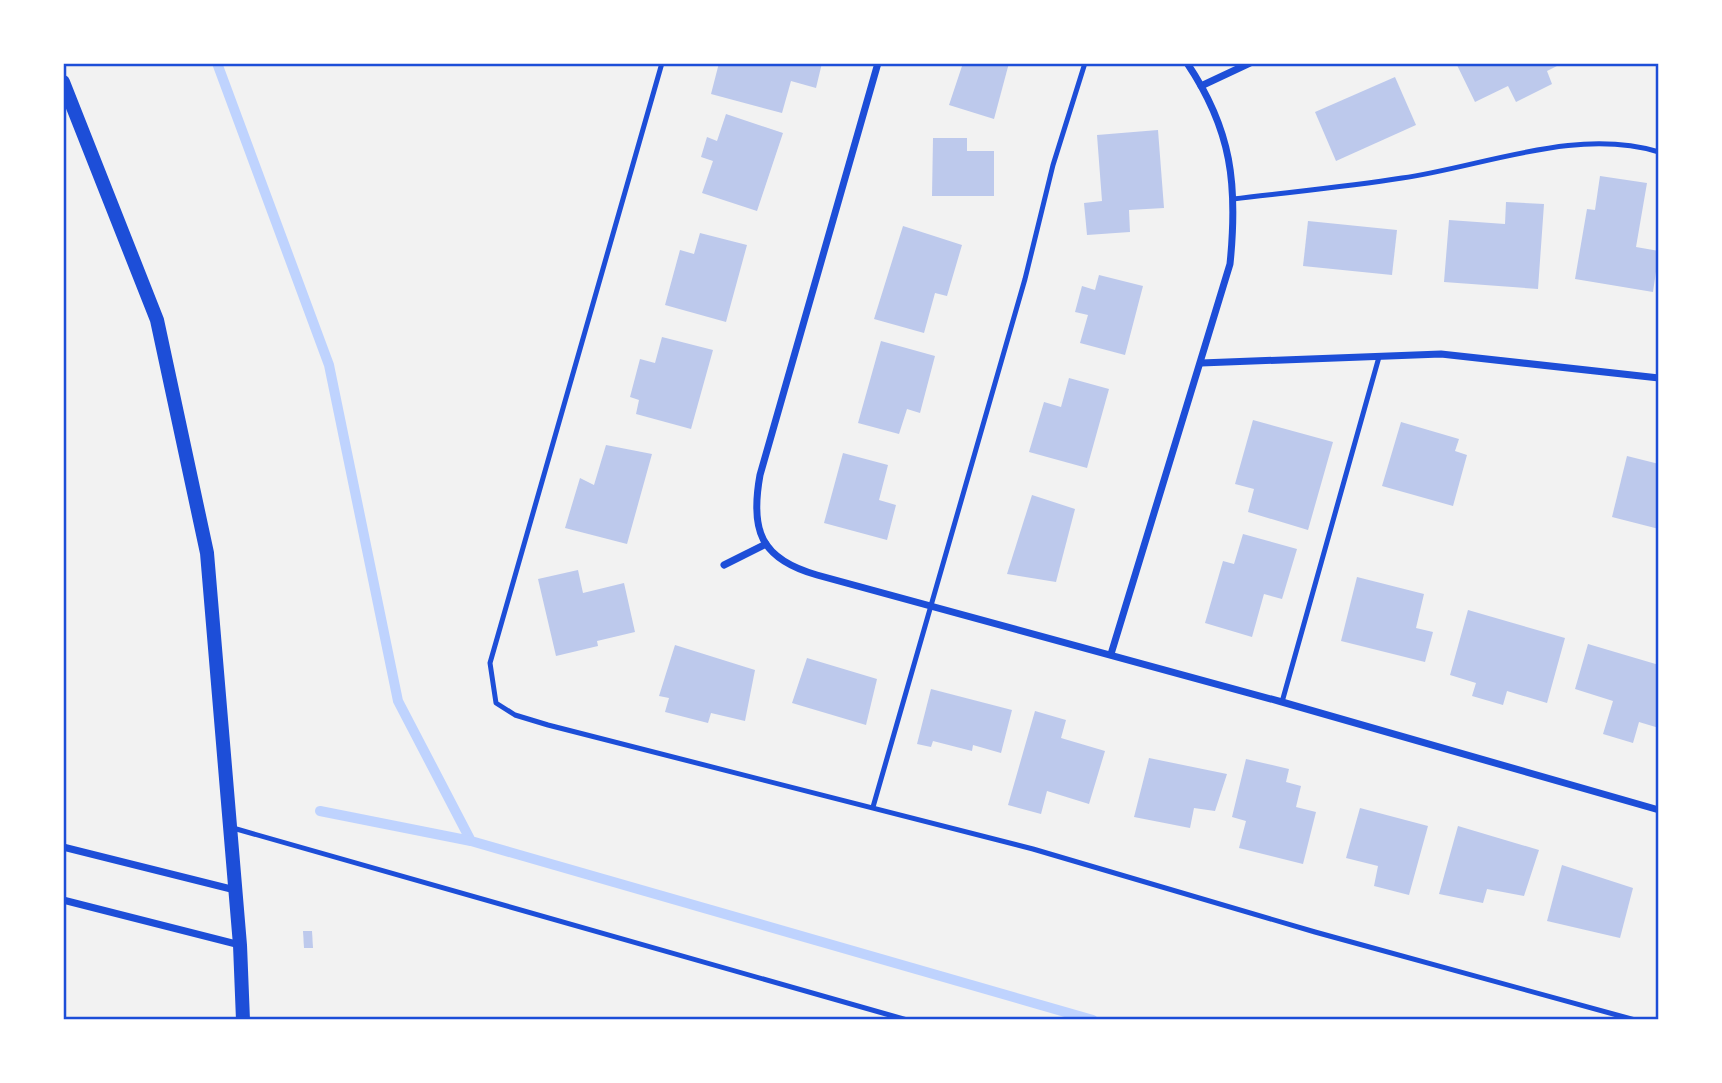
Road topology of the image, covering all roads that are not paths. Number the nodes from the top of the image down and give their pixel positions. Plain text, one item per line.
1 (662, 63) edge
2 (878, 63) edge
3 (1085, 63) edge
4 (1187, 63) edge
5 (1250, 63) edge
6 (63, 82) edge
7 (1201, 86) junction
8 (1659, 152) edge
9 (1233, 199) junction
10 (1379, 357) junction
11 (1201, 363) junction
12 (1659, 378) edge
13 (766, 544) junction
14 (724, 565) dead end
15 (930, 606) junction
16 (1111, 654) junction
17 (1282, 702) junction
18 (873, 807) junction
19 (1659, 810) edge
20 (231, 828) junction
21 (63, 847) edge
22 (236, 890) junction
23 (63, 900) edge
24 (240, 945) junction
25 (243, 1020) edge
26 (907, 1020) edge
27 (1634, 1020) edge

1 - 18 lane
2 - 13 street
3 - 15 lane
4 - 7 street
5 - 7 street
6 - 20 main road
7 - 9 street
8 - 9 lane
9 - 11 street
10 - 11 street
10 - 12 street
10 - 17 lane
11 - 16 street
13 - 14 street
13 - 15 street
15 - 16 street
15 - 18 lane
16 - 17 street
17 - 19 street
18 - 27 lane
20 - 22 main road
20 - 26 lane
21 - 22 street
22 - 24 main road
23 - 24 street
24 - 25 main road

